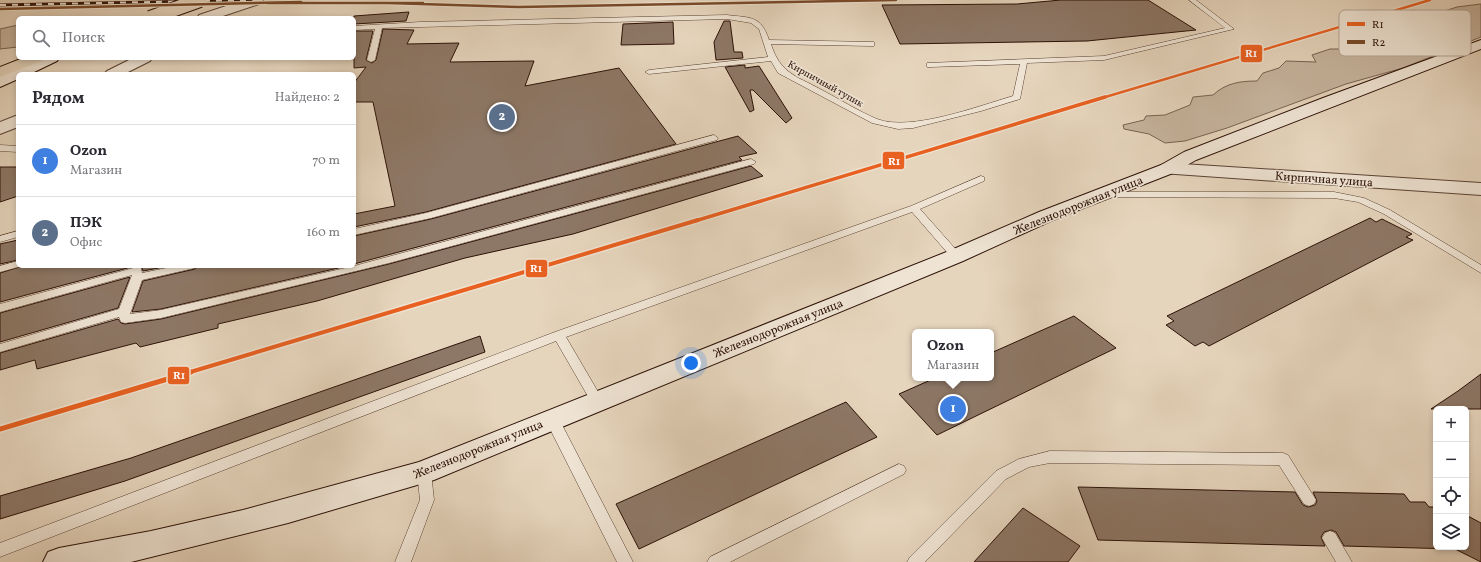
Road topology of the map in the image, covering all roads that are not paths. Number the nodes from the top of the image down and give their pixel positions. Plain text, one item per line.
1 (200, 0) edge
2 (257, 0) edge
3 (1192, 0) edge
4 (156, 16) edge
5 (210, 16) edge
6 (379, 27) junction
7 (356, 28) edge
8 (766, 42) junction
9 (871, 44) dead end
10 (1481, 44) edge
11 (1471, 48) edge
12 (1449, 56) edge
13 (773, 59) junction
14 (24, 60) edge
15 (32, 60) edge
16 (48, 60) edge
17 (141, 60) edge
18 (371, 60) dead end
19 (1024, 61) junction
20 (930, 65) dead end
21 (0, 66) edge
22 (0, 72) edge
23 (22, 72) edge
24 (116, 72) edge
25 (649, 72) dead end
26 (16, 75) edge
27 (0, 82) edge
28 (16, 121) edge
29 (0, 129) edge
30 (714, 138) dead end
31 (0, 148) edge
32 (16, 149) edge
33 (751, 162) dead end
34 (1167, 169) junction
35 (981, 179) dead end
36 (1481, 189) edge
37 (1100, 195) junction
38 (914, 208) junction
39 (356, 232) edge
40 (16, 235) edge
41 (0, 239) edge
42 (956, 256) junction
43 (16, 265) edge
44 (169, 268) edge
45 (355, 268) edge
46 (356, 268) edge
47 (0, 269) edge
48 (1481, 270) edge
49 (137, 271) edge
50 (0, 308) edge
51 (124, 312) junction
52 (559, 334) junction
53 (0, 348) edge
54 (598, 402) junction
55 (552, 419) junction
56 (900, 470) dead end
57 (424, 472) junction
58 (1309, 500) dead end
59 (1330, 538) dead end
60 (0, 550) edge
61 (59, 562) edge
62 (403, 562) edge
63 (625, 562) edge
64 (715, 562) edge
65 (915, 562) edge
66 (1344, 562) edge

1 - 4 main road, bridge
2 - 5 street
3 - 19 lane
6 - 7 lane, Кирпичный тупик
6 - 8 lane, Кирпичный тупик
6 - 18 lane
8 - 9 lane
8 - 13 lane, Кирпичный тупик
10 - 11 street, Железнодорожная улица
12 - 34 street, Железнодорожная улица
13 - 19 lane, Кирпичный тупик
13 - 25 lane
14 - 21 street
15 - 22 main road
16 - 23 street
17 - 24 street
19 - 20 lane
26 - 27 street
28 - 29 street
30 - 39 lane
31 - 32 lane
33 - 46 lane
34 - 36 street, Кирпичная улица
34 - 37 street, Железнодорожная улица
35 - 38 lane
37 - 42 street, Железнодорожная улица
37 - 48 lane
38 - 42 lane
38 - 52 lane
40 - 41 lane
42 - 54 street, Железнодорожная улица
43 - 47 lane
44 - 49 lane
45 - 51 lane
49 - 50 lane
49 - 51 lane
51 - 53 lane
52 - 54 lane
52 - 60 lane
54 - 55 street, Железнодорожная улица
55 - 57 street, Железнодорожная улица
55 - 63 lane
56 - 64 lane
57 - 61 street, Железнодорожная улица
57 - 62 lane
58 - 65 lane
59 - 66 lane

